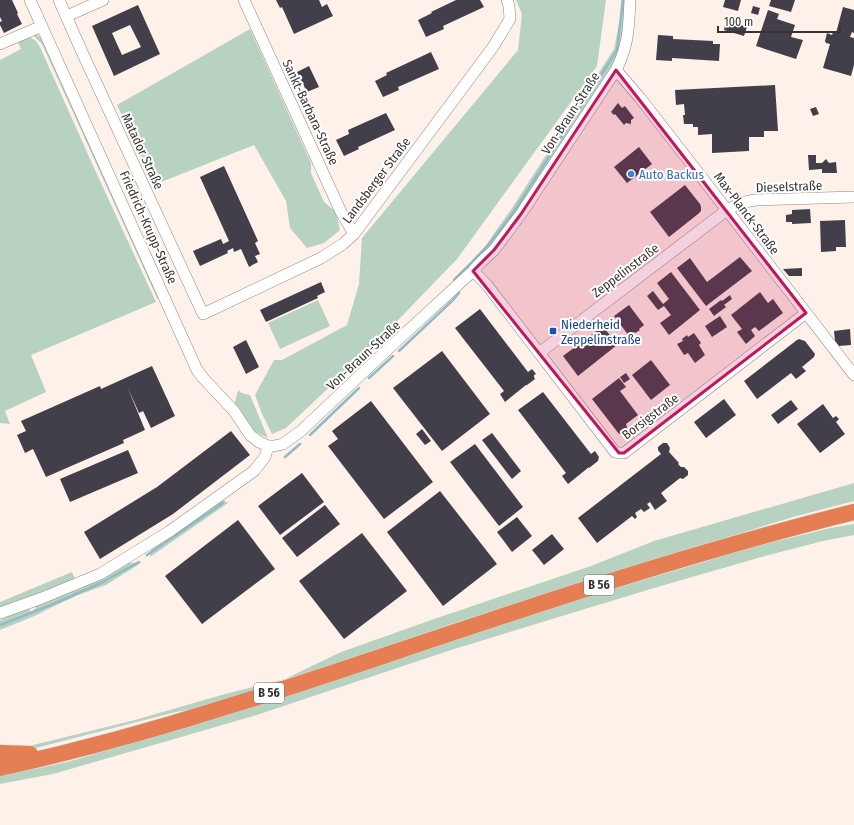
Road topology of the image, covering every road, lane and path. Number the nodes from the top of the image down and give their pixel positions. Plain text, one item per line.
1 (30, 0) edge
2 (59, 0) edge
3 (103, 0) edge
4 (244, 0) edge
5 (507, 0) edge
6 (630, 0) edge
7 (67, 16) junction
8 (42, 26) junction
9 (0, 44) edge
10 (616, 70) junction
11 (854, 197) edge
12 (727, 210) junction
13 (354, 234) junction
14 (473, 271) junction
15 (806, 313) junction
16 (203, 314) joint
17 (539, 353) junction
18 (854, 375) edge
19 (268, 446) junction
20 (854, 512) edge
21 (0, 613) edge
22 (0, 754) edge
23 (58, 754) junction
24 (0, 768) edge

1 - 8 street, Friedrich-Krupp-Straße
2 - 7 street, Matador Straße
3 - 7 street
4 - 13 street, Sankt-Barbara-Straße
5 - 13 street, Landsberger Straße
6 - 10 street, Von-Braun-Straße
7 - 16 street, Matador Straße
8 - 9 street
8 - 19 street, Friedrich-Krupp-Straße
10 - 12 street, Max-Planck-Straße
10 - 14 street, Von-Braun-Straße
11 - 12 street, Dieselstraße
12 - 15 street, Max-Planck-Straße
12 - 17 street, Zeppelinstraße
13 - 16 street, Landsberger Straße
14 - 17 street, Borsigstraße
14 - 19 street, Von-Braun-Straße
15 - 17 street, Borsigstraße
15 - 18 street, Max-Planck-Straße
19 - 21 street
20 - 23 highway, B 56
22 - 23 highway
23 - 24 highway, B 56

